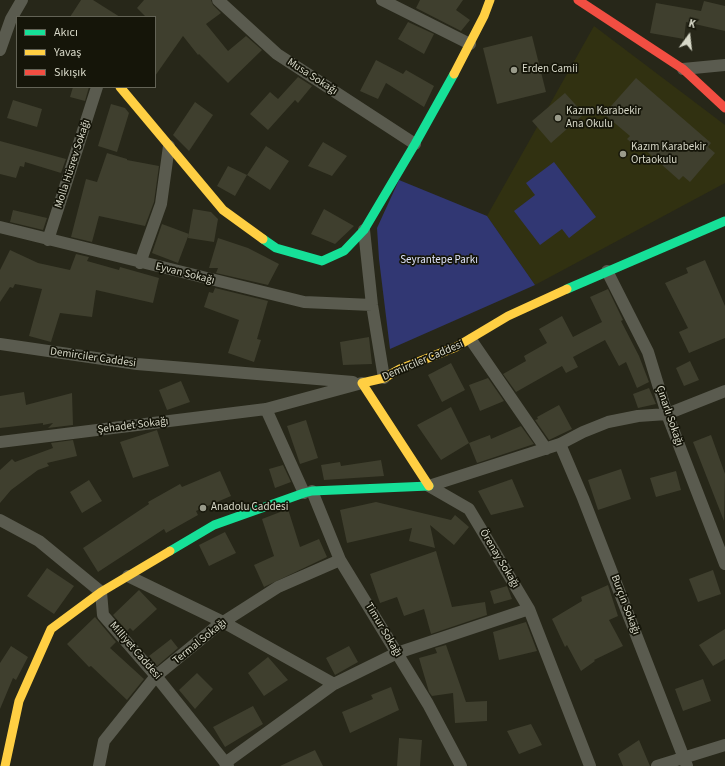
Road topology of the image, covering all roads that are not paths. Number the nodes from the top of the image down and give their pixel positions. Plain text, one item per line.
1 (22, 0) edge
2 (218, 0) edge
3 (382, 0) edge
4 (490, 0) edge
5 (578, 0) edge
6 (14, 20) edge
7 (470, 44) junction
8 (0, 50) edge
9 (725, 65) edge
10 (683, 69) junction
11 (98, 88) edge
12 (121, 88) edge
13 (725, 108) edge
14 (415, 144) junction
15 (169, 146) junction
16 (724, 223) edge
17 (0, 227) edge
18 (364, 230) junction
19 (48, 240) junction
20 (140, 263) junction
21 (607, 271) junction
22 (372, 305) junction
23 (471, 340) junction
24 (0, 344) edge
25 (384, 378) junction
26 (362, 383) junction
27 (725, 391) edge
28 (266, 409) junction
29 (667, 414) junction
30 (0, 442) edge
31 (560, 444) junction
32 (546, 449) junction
33 (429, 486) junction
34 (308, 492) junction
35 (0, 520) edge
36 (340, 560) junction
37 (725, 564) edge
38 (128, 576) junction
39 (101, 592) junction
40 (529, 609) junction
41 (223, 622) junction
42 (398, 653) junction
43 (156, 676) junction
44 (334, 684) junction
45 (725, 745) edge
46 (686, 762) edge
47 (226, 764) edge
48 (5, 766) edge
49 (99, 766) edge
50 (461, 766) edge
51 (590, 766) edge
52 (658, 766) edge

1 - 6 street
2 - 14 street, Musa Sokağı
3 - 7 street
4 - 7 street
5 - 10 street
6 - 8 street
7 - 14 street
9 - 10 street
10 - 13 street
11 - 19 street, Molla Hüsrev Sokağı
12 - 15 street
14 - 18 street
15 - 18 street
15 - 20 street
16 - 21 street, Demirciler Caddesi
17 - 19 street, Eyvan Sokağı
18 - 22 street
19 - 20 street, Eyvan Sokağı
20 - 22 street, Eyvan Sokağı
21 - 23 street, Demirciler Caddesi
21 - 29 street, Çınarlı Sokağı
22 - 25 street
23 - 25 street, Demirciler Caddesi
23 - 32 street
24 - 26 street, Demirciler Caddesi
25 - 26 street, Demirciler Caddesi
26 - 28 street, Şehadet Sokağı
26 - 33 street, Örenay Sokağı
27 - 29 street
28 - 30 street, Şehadet Sokağı
28 - 34 street
29 - 31 street
29 - 37 street, Çınarlı Sokağı
31 - 32 street
31 - 46 street, Burçin Sokağı
32 - 33 street
33 - 34 street
33 - 40 street, Örenay Sokağı
34 - 36 street, Timur Sokağı
34 - 38 street
35 - 39 street
36 - 41 street, Termal Sokağı
36 - 42 street, Timur Sokağı
38 - 39 street
38 - 41 street
39 - 43 street, Milliyet Caddesi
39 - 48 street
40 - 42 street
40 - 51 street, Örenay Sokağı
41 - 43 street, Termal Sokağı
41 - 44 street
42 - 44 street
42 - 50 street, Timur Sokağı
43 - 47 street, Milliyet Caddesi
43 - 49 street, Termal Sokağı
44 - 47 street
45 - 46 street
46 - 52 street

